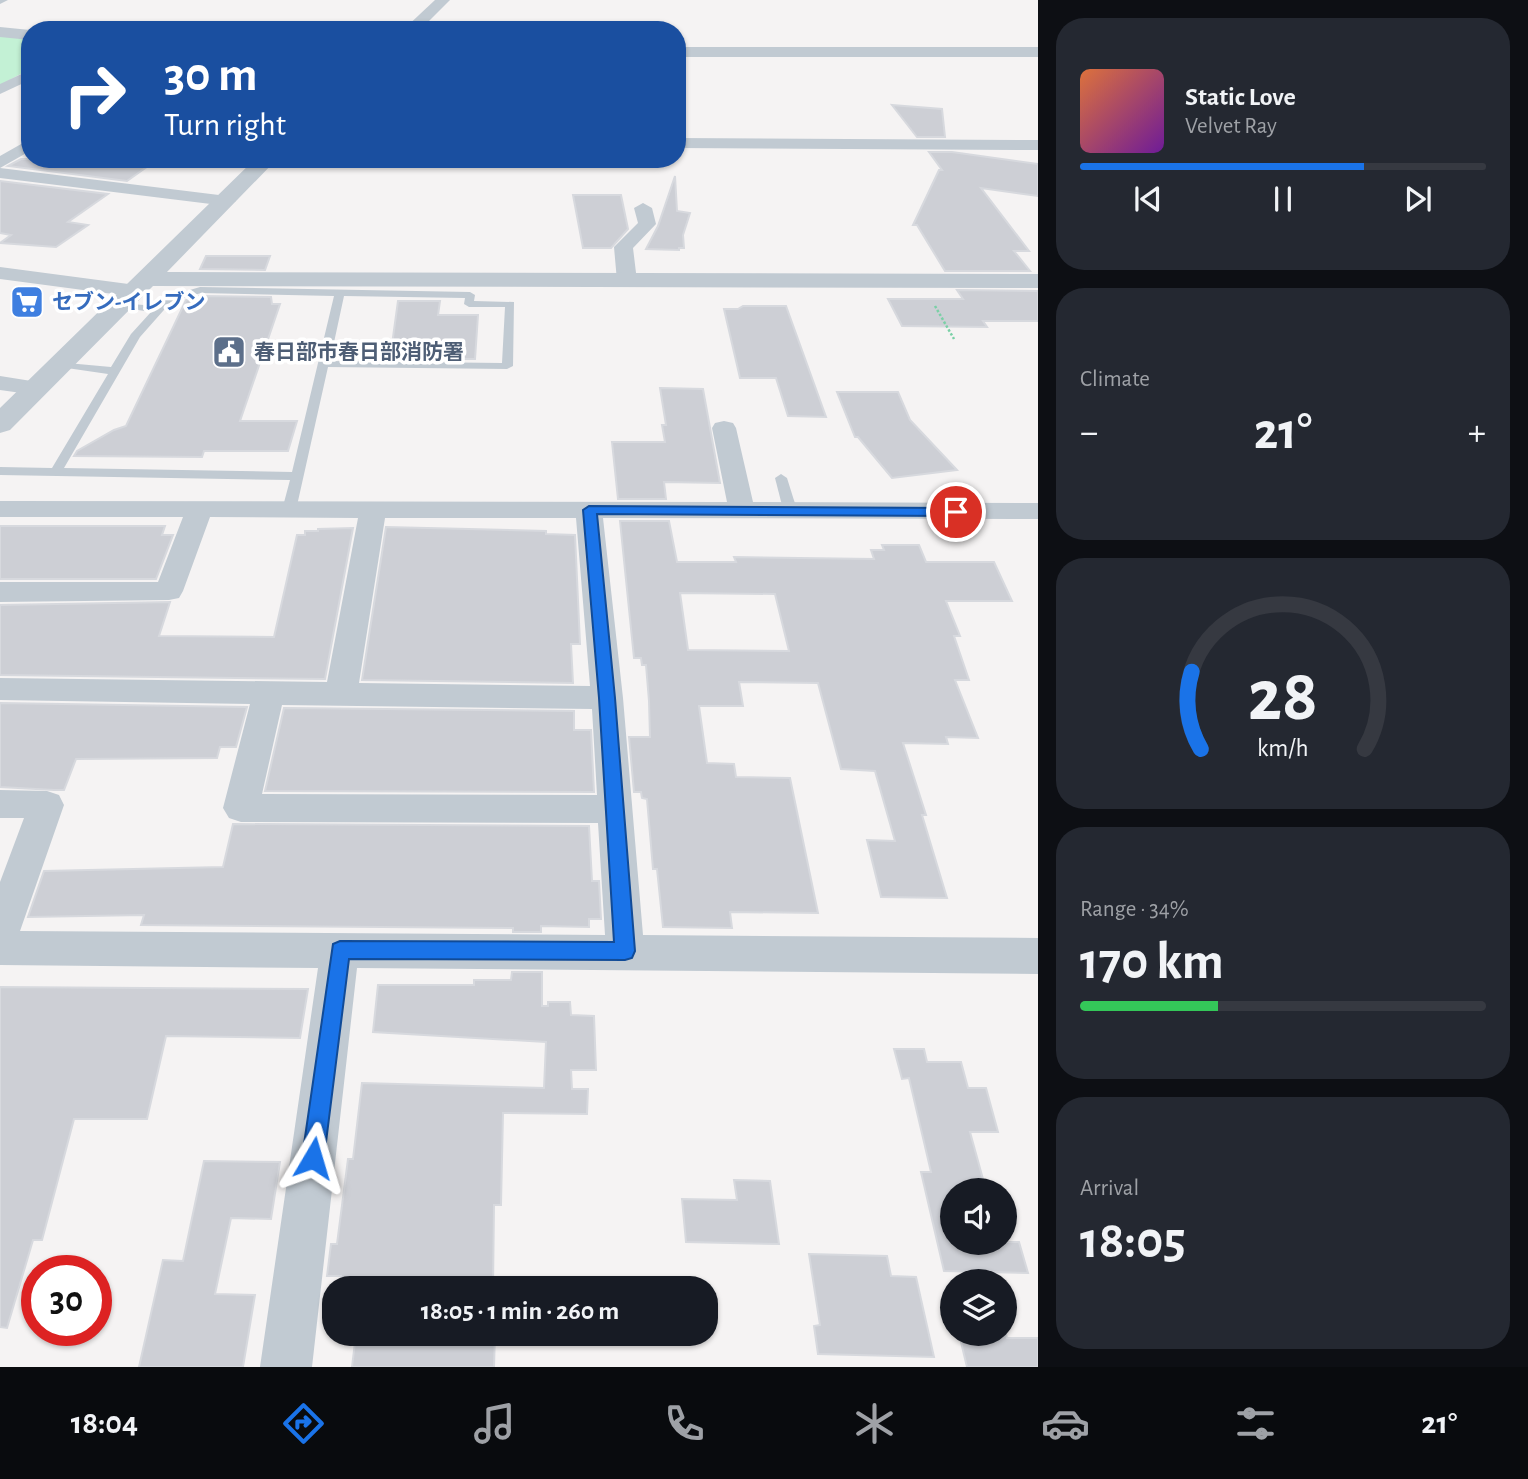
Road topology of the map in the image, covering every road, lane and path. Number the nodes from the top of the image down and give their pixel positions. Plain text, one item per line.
1 (5, 0) edge
2 (443, 0) edge
3 (0, 2) edge
4 (421, 21) edge
5 (0, 32) edge
6 (21, 34) edge
7 (686, 51) edge
8 (1038, 52) edge
9 (21, 82) edge
10 (3, 97) edge
11 (686, 144) edge
12 (1038, 145) edge
13 (21, 150) edge
14 (0, 163) edge
15 (258, 168) edge
16 (0, 173) edge
17 (227, 201) junction
18 (643, 208) dead end
19 (0, 273) edge
20 (627, 281) junction
21 (920, 281) junction
22 (1038, 281) edge
23 (136, 292) junction
24 (340, 293) junction
25 (156, 309) junction
26 (954, 339) dead end
27 (61, 364) junction
28 (323, 364) junction
29 (114, 371) junction
30 (0, 383) edge
31 (36, 388) junction
32 (0, 424) edge
33 (724, 428) dead end
34 (0, 471) edge
35 (56, 472) junction
36 (296, 476) junction
37 (781, 478) dead end
38 (0, 509) edge
39 (199, 510) junction
40 (289, 510) junction
41 (373, 510) junction
42 (589, 510) junction
43 (741, 512) junction
44 (1038, 512) edge
45 (791, 513) junction
46 (0, 592) edge
47 (0, 690) edge
48 (269, 693) junction
49 (341, 694) junction
50 (607, 698) junction
51 (0, 804) edge
52 (615, 809) junction
53 (0, 932) edge
54 (0, 948) edge
55 (340, 950) junction
56 (625, 951) junction
57 (1038, 956) edge
58 (286, 1367) edge

1 - 3 lane
2 - 4 street
5 - 6 street
7 - 8 street
9 - 10 street
11 - 12 street
13 - 14 street
15 - 17 street
16 - 17 street
17 - 23 street
18 - 20 street
19 - 23 street
20 - 21 street
20 - 23 street
21 - 22 street
21 - 26 path
23 - 25 lane
23 - 27 street
24 - 25 lane
24 - 28 lane
24 - 28 lane
25 - 29 lane
27 - 29 lane
27 - 31 street
28 - 36 lane
29 - 35 lane
30 - 31 street
31 - 32 street
33 - 43 street
34 - 35 lane
35 - 36 lane
36 - 40 lane
37 - 45 lane
38 - 39 street
39 - 40 street
39 - 46 street
40 - 41 street
41 - 42 street
41 - 49 street
42 - 43 street
42 - 50 street
43 - 45 street
44 - 45 street
47 - 48 street
48 - 49 street
48 - 52 street
49 - 50 street
50 - 52 street
51 - 53 street
52 - 56 street
54 - 55 street
55 - 56 street
55 - 58 street
56 - 57 street

